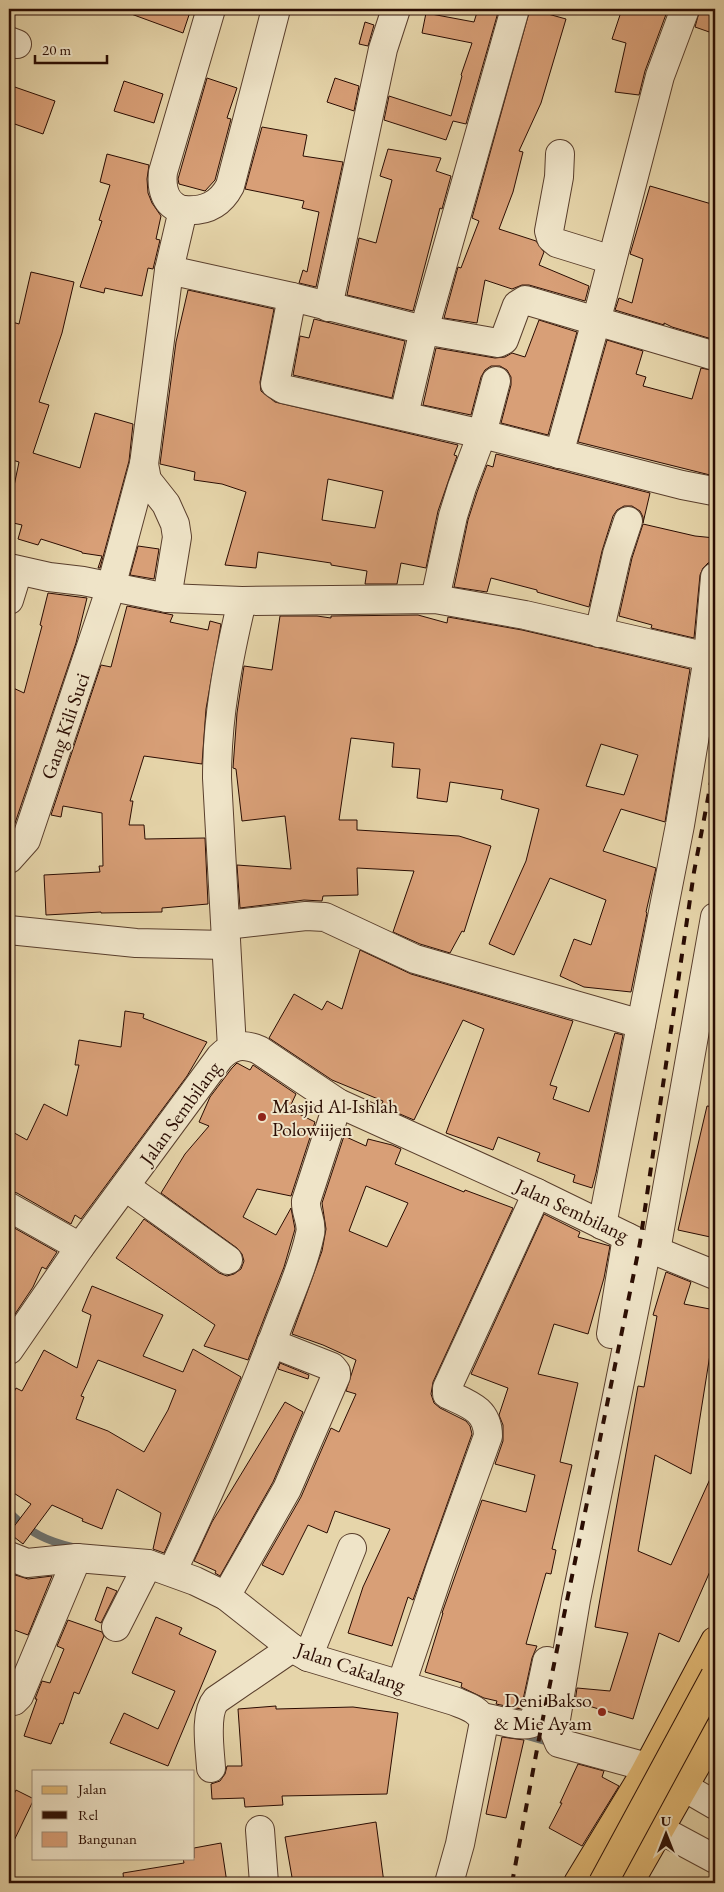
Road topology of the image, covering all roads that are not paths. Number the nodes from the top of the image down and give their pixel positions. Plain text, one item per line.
1 (211, 9) edge
2 (276, 9) edge
3 (396, 9) edge
4 (516, 9) edge
5 (685, 9) edge
6 (560, 154) dead end
7 (183, 210) junction
8 (612, 260) junction
9 (169, 270) junction
10 (292, 298) junction
11 (328, 307) junction
12 (596, 322) junction
13 (424, 330) junction
14 (715, 356) edge
15 (496, 381) dead end
16 (404, 415) junction
17 (482, 434) junction
18 (558, 454) junction
19 (144, 464) junction
20 (713, 491) dead end
21 (628, 521) dead end
22 (13, 570) edge
23 (715, 577) edge
24 (111, 588) junction
25 (167, 598) junction
26 (435, 599) junction
27 (9, 600) edge
28 (242, 601) junction
29 (599, 633) junction
30 (708, 657) junction
31 (9, 859) edge
32 (715, 917) edge
33 (9, 930) edge
34 (226, 935) junction
35 (640, 1024) junction
36 (232, 1048) junction
37 (338, 1103) junction
38 (126, 1187) junction
39 (537, 1193) junction
40 (9, 1207) edge
41 (602, 1224) junction
42 (643, 1245) junction
43 (80, 1247) junction
44 (228, 1260) dead end
45 (715, 1276) edge
46 (271, 1343) junction
47 (9, 1350) edge
48 (352, 1548) dead end
49 (9, 1556) edge
50 (77, 1558) junction
51 (168, 1565) junction
52 (230, 1588) junction
53 (116, 1627) dead end
54 (715, 1641) edge
55 (306, 1649) junction
56 (715, 1676) edge
57 (403, 1680) junction
58 (9, 1701) edge
59 (482, 1717) junction
60 (715, 1732) edge
61 (211, 1768) dead end
62 (646, 1769) junction
63 (680, 1792) junction
64 (715, 1805) edge
65 (622, 1810) junction
66 (260, 1830) dead end
67 (661, 1830) junction
68 (715, 1859) edge
69 (264, 1883) edge
70 (449, 1883) edge
71 (578, 1883) edge
72 (603, 1883) edge
73 (629, 1883) edge

1 - 7 street
2 - 7 street
3 - 11 street
4 - 13 street
5 - 8 street
6 - 8 street
7 - 9 street, Gang Kili Suci
8 - 12 street
9 - 10 street
9 - 19 street, Gang Kili Suci
10 - 11 street
10 - 16 street
11 - 13 street
12 - 13 street
12 - 14 street
12 - 18 street
13 - 16 street
15 - 17 street
16 - 17 street
17 - 18 street
17 - 26 street
18 - 20 street
19 - 24 street, Gang Kili Suci
19 - 25 street
21 - 29 street
22 - 24 street
22 - 27 street
23 - 30 street
24 - 25 street
24 - 31 street, Gang Kili Suci
25 - 28 street
26 - 28 street
26 - 29 street
28 - 34 street
29 - 30 street
30 - 35 street
32 - 42 street
33 - 34 street
34 - 35 street
34 - 36 street
35 - 41 street
36 - 37 street, Jalan Sembilang
36 - 38 street, Jalan Sembilang
37 - 39 street, Jalan Sembilang
37 - 46 street
38 - 43 street, Jalan Sembilang
38 - 44 street
39 - 41 street, Jalan Sembilang
39 - 57 street
40 - 43 street
41 - 42 street, Jalan Sembilang
42 - 45 street, Jalan Sembilang
42 - 59 street, Jalan Cakalang
42 - 62 street
43 - 47 street, Jalan Sembilang
46 - 51 street
46 - 52 street
48 - 55 street
49 - 50 street, Jalan Cakalang
50 - 51 street, Jalan Cakalang
50 - 58 street
51 - 52 street, Jalan Cakalang
51 - 53 street
52 - 55 street, Jalan Cakalang
54 - 62 main road
55 - 57 street, Jalan Cakalang
55 - 61 street
56 - 72 main road, bridge
57 - 59 street, Jalan Cakalang
59 - 70 street
60 - 63 main road
62 - 63 main road
62 - 65 main road
63 - 64 street
63 - 67 main road
65 - 67 main road
65 - 71 main road
66 - 69 street
67 - 68 street
67 - 73 main road

